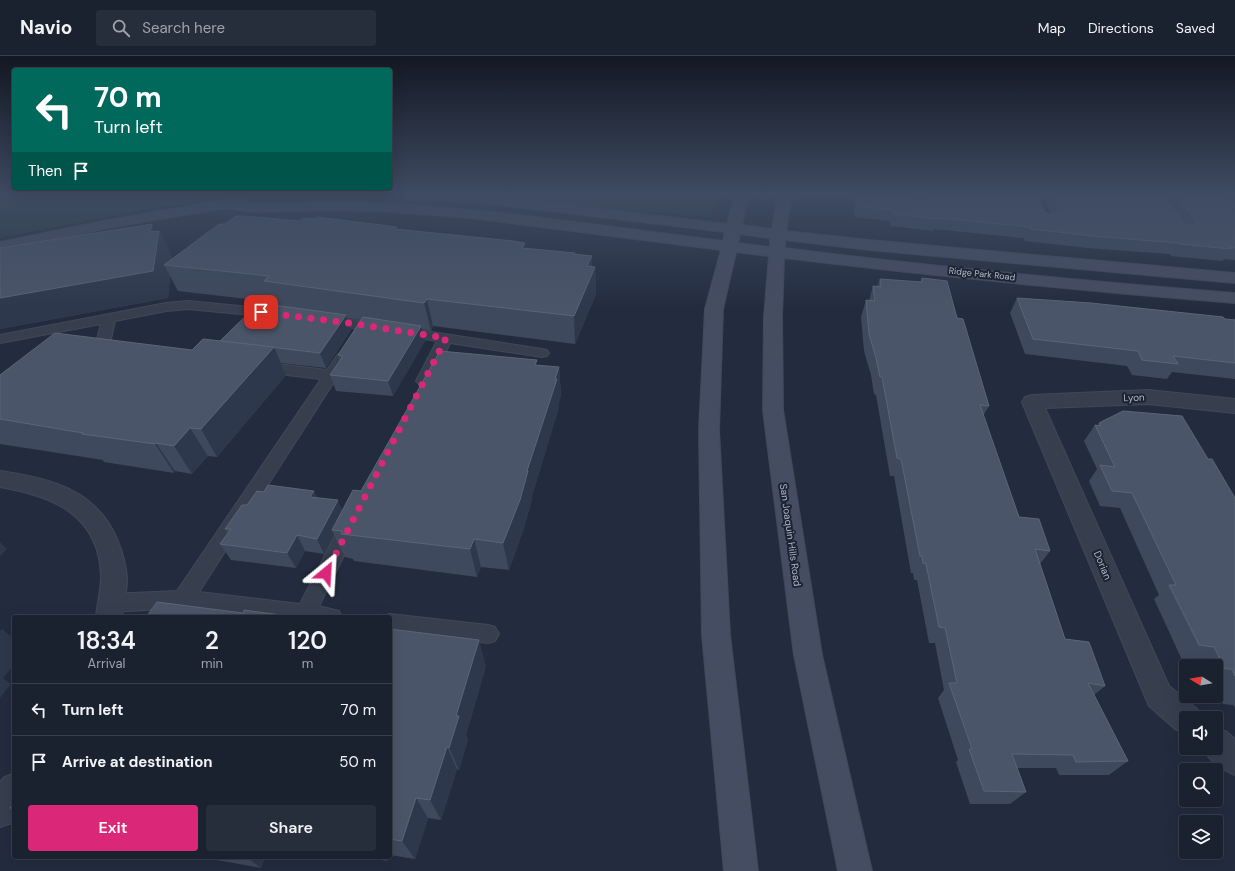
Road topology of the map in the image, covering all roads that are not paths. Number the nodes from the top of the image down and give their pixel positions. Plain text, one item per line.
1 (70, 232) edge
2 (676, 232) edge
3 (700, 232) edge
4 (733, 232) edge
5 (778, 234) junction
6 (732, 237) junction
7 (0, 247) edge
8 (777, 251) junction
9 (1235, 278) edge
10 (1235, 298) edge
11 (283, 314) edge
12 (109, 318) junction
13 (313, 318) edge
14 (357, 336) junction
15 (446, 338) junction
16 (0, 339) edge
17 (132, 351) edge
18 (542, 353) dead end
19 (247, 365) edge
20 (331, 375) junction
21 (417, 395) edge
22 (1032, 402) joint
23 (1235, 406) edge
24 (0, 479) edge
25 (359, 508) edge
26 (184, 599) junction
27 (109, 610) edge
28 (305, 614) junction
29 (314, 615) edge
30 (392, 623) edge
31 (488, 634) dead end
32 (1179, 713) edge
33 (1223, 749) edge
34 (1235, 759) edge
35 (12, 792) edge
36 (0, 811) edge
37 (741, 871) edge
38 (855, 871) edge

1 - 7 street
2 - 6 street
3 - 6 street
4 - 6 street
5 - 6 street, Ridge Park Road
5 - 8 street, San Joaquin Hills Road
5 - 9 street, Ridge Park Road
6 - 8 street, Ridge Park Road
6 - 37 street
8 - 10 street, Ridge Park Road
8 - 38 street, San Joaquin Hills Road
11 - 12 lane
12 - 16 lane
12 - 17 lane
13 - 14 lane
14 - 15 lane
14 - 20 lane
15 - 18 lane
15 - 21 lane
19 - 20 lane
20 - 26 lane
22 - 23 street, Lyon
22 - 32 street, Dorian
24 - 27 street
25 - 28 lane
26 - 27 lane
26 - 28 lane
28 - 29 lane
30 - 31 lane
33 - 34 street
35 - 36 street

